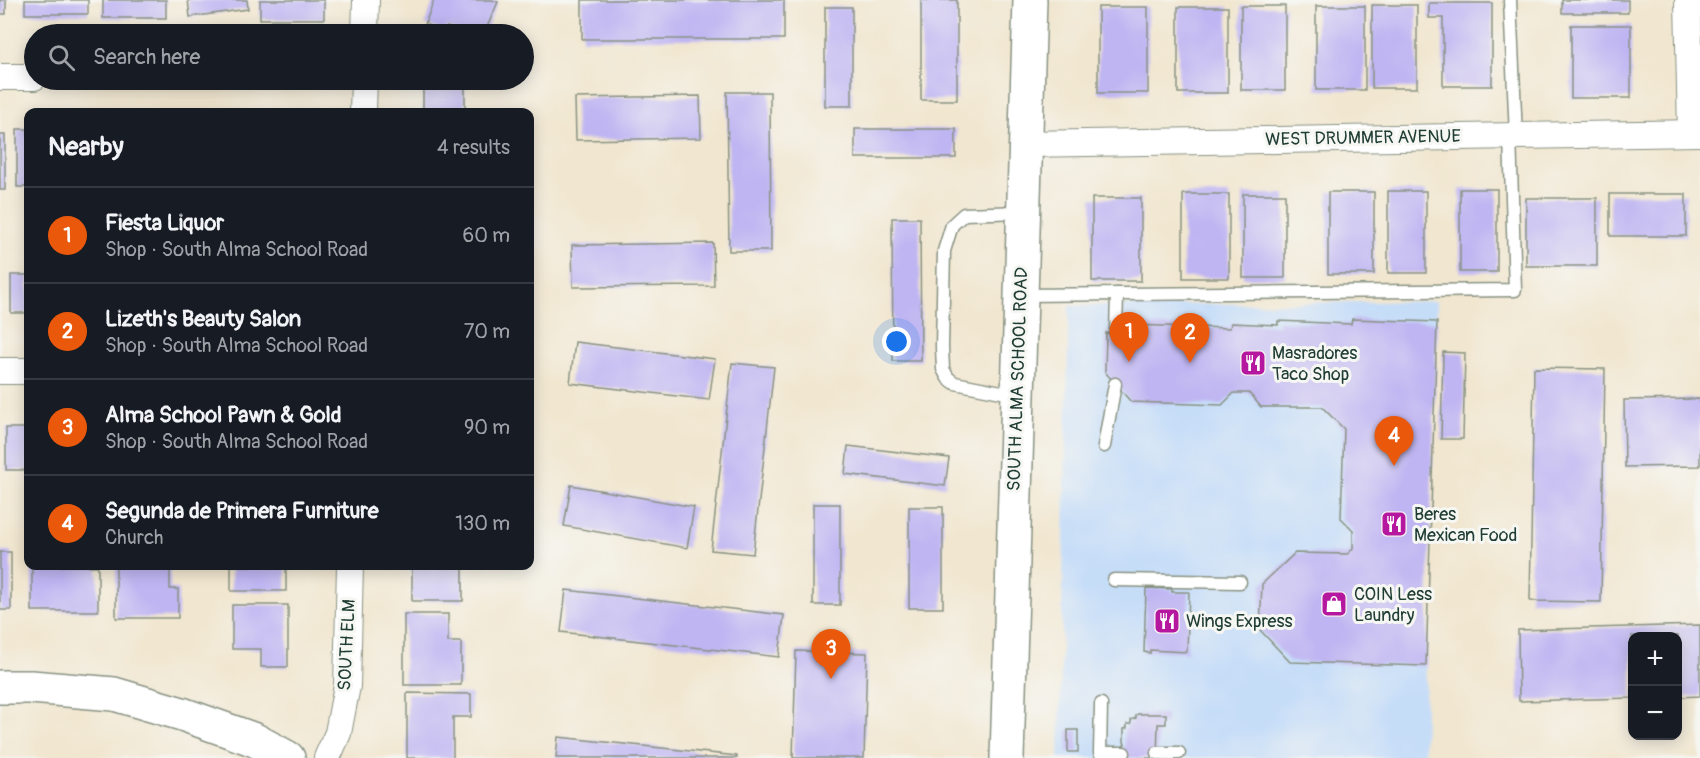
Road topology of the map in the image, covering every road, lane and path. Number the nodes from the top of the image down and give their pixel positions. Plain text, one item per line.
1 (366, 0) edge
2 (1030, 0) edge
3 (1510, 0) edge
4 (1688, 0) edge
5 (365, 24) edge
6 (0, 77) edge
7 (24, 77) edge
8 (364, 90) edge
9 (363, 108) edge
10 (1695, 133) edge
11 (1513, 136) junction
12 (1026, 144) junction
13 (1023, 212) junction
14 (1117, 294) junction
15 (1021, 295) junction
16 (1116, 333) dead end
17 (0, 371) edge
18 (24, 371) edge
19 (1115, 384) dead end
20 (1018, 395) junction
21 (1104, 446) dead end
22 (350, 570) edge
23 (1114, 580) dead end
24 (1240, 582) dead end
25 (0, 687) edge
26 (1101, 704) dead end
27 (1124, 753) dead end
28 (1157, 753) dead end
29 (1179, 753) dead end
30 (288, 758) edge
31 (327, 758) edge
32 (1007, 758) edge

1 - 5 street
2 - 12 main road, SOUTH ALMA SCHOOL ROAD
3 - 11 lane
4 - 10 street
6 - 7 street
8 - 9 street
10 - 11 street, WEST DRUMMER AVENUE
11 - 12 street, WEST DRUMMER AVENUE
11 - 14 lane
12 - 13 main road, SOUTH ALMA SCHOOL ROAD
13 - 15 main road, SOUTH ALMA SCHOOL ROAD
13 - 20 lane
14 - 15 lane
14 - 16 lane
15 - 20 main road, SOUTH ALMA SCHOOL ROAD
17 - 18 street
19 - 21 lane
20 - 32 main road, SOUTH ALMA SCHOOL ROAD
22 - 31 street, SOUTH ELM
23 - 24 lane
25 - 30 main road
26 - 27 lane
28 - 29 lane

